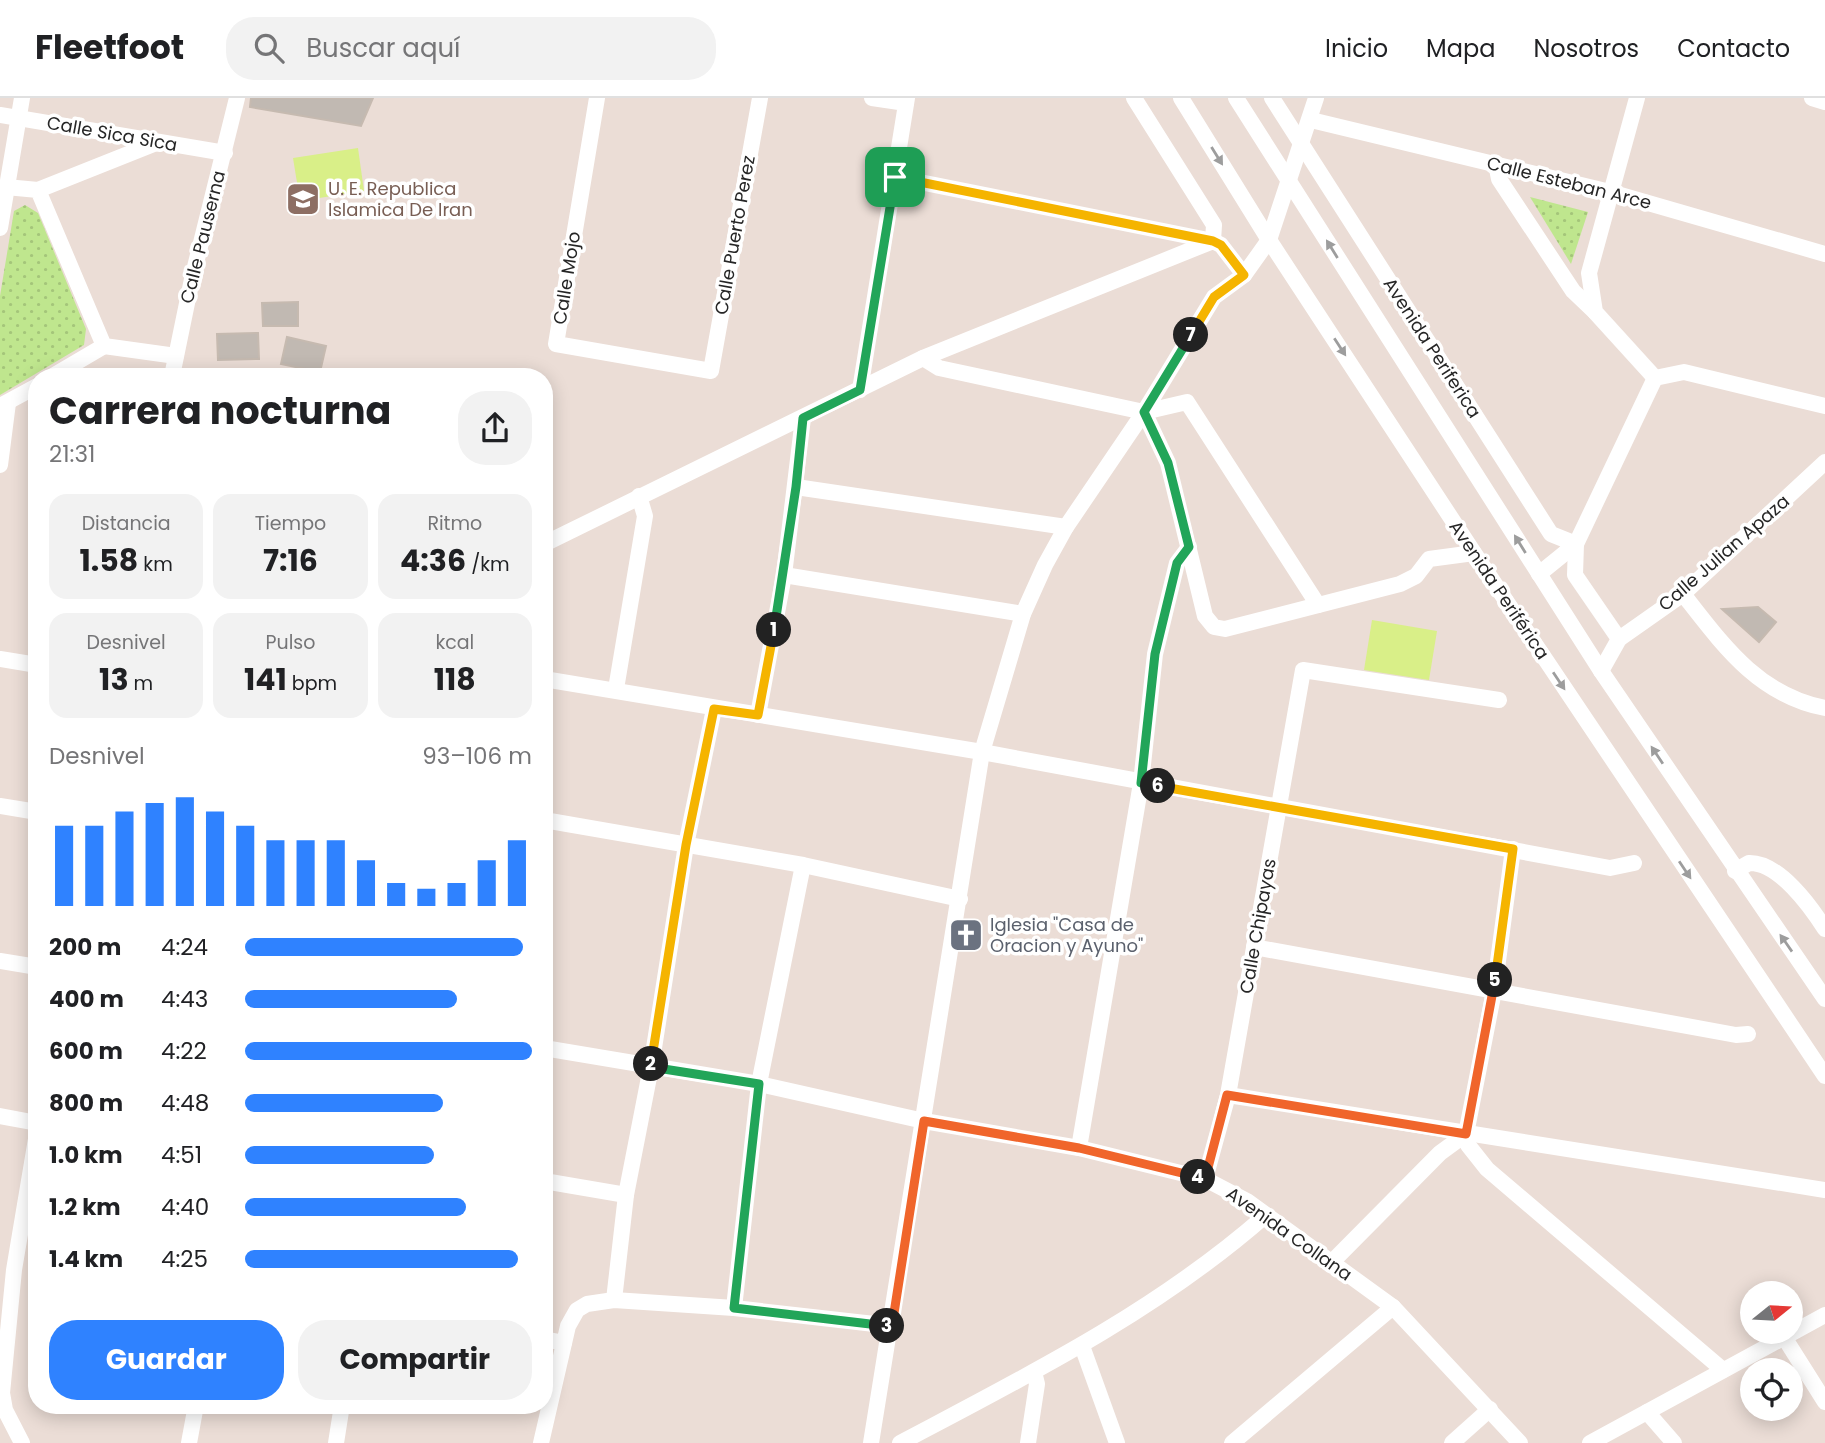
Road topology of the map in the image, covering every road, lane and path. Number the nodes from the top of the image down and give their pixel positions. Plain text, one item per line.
1 (22, 98) edge
2 (237, 98) edge
3 (597, 98) edge
4 (760, 98) edge
5 (872, 98) edge
6 (1134, 98) edge
7 (1181, 98) edge
8 (1236, 98) edge
9 (1272, 98) edge
10 (1316, 98) edge
11 (1637, 98) edge
12 (1812, 98) edge
13 (907, 101) edge
14 (1825, 102) edge
15 (0, 115) edge
16 (19, 118) junction
17 (1311, 120) junction
18 (158, 143) junction
19 (1301, 144) junction
20 (225, 153) junction
21 (1496, 164) junction
22 (895, 177) junction
23 (1288, 179) junction
24 (6, 187) junction
25 (38, 190) junction
26 (1610, 192) junction
27 (0, 228) edge
28 (1269, 240) junction
29 (1213, 241) junction
30 (1825, 254) edge
31 (1244, 275) junction
32 (1595, 312) junction
33 (104, 346) junction
34 (176, 356) junction
35 (923, 358) junction
36 (67, 368) edge
37 (174, 368) edge
38 (711, 371) joint
39 (1655, 378) junction
40 (860, 390) junction
41 (28, 391) edge
42 (4, 404) edge
43 (1825, 406) edge
44 (1144, 412) junction
45 (803, 418) junction
46 (1825, 462) edge
47 (0, 465) edge
48 (796, 487) junction
49 (639, 496) junction
50 (1066, 527) junction
51 (553, 539) edge
52 (1576, 544) junction
53 (1189, 547) junction
54 (1474, 553) junction
55 (1539, 574) junction
56 (784, 575) junction
57 (1683, 594) junction
58 (1318, 605) junction
59 (1023, 614) junction
60 (1619, 639) junction
61 (0, 659) edge
62 (28, 664) edge
63 (1601, 671) junction
64 (553, 680) edge
65 (616, 689) junction
66 (1499, 700) dead end
67 (1825, 708) edge
68 (714, 709) junction
69 (758, 715) junction
70 (982, 752) junction
71 (1141, 783) junction
72 (0, 806) edge
73 (1280, 807) junction
74 (28, 811) edge
75 (553, 822) edge
76 (686, 845) junction
77 (1513, 849) junction
78 (1634, 863) dead end
79 (803, 865) junction
80 (1735, 871) junction
81 (960, 900) junction
82 (1825, 929) edge
83 (1254, 947) junction
84 (0, 961) edge
85 (28, 966) edge
86 (1494, 991) junction
87 (1825, 999) edge
88 (1748, 1034) dead end
89 (553, 1050) edge
90 (651, 1067) junction
91 (1825, 1076) edge
92 (759, 1084) junction
93 (1227, 1095) junction
94 (0, 1116) edge
95 (28, 1121) edge
96 (924, 1121) junction
97 (1466, 1134) junction
98 (1079, 1148) junction
99 (1205, 1179) junction
100 (553, 1183) edge
101 (1825, 1190) edge
102 (626, 1195) junction
103 (1266, 1215) junction
104 (28, 1240) edge
105 (1331, 1263) junction
106 (7, 1269) edge
107 (614, 1300) junction
108 (1393, 1307) junction
109 (734, 1308) junction
110 (1825, 1315) edge
111 (892, 1326) junction
112 (1803, 1327) edge
113 (553, 1341) edge
114 (564, 1343) junction
115 (1771, 1344) edge
116 (1788, 1344) edge
117 (1082, 1346) junction
118 (1723, 1370) junction
119 (1034, 1372) junction
120 (553, 1391) edge
121 (1, 1393) edge
122 (1825, 1402) edge
123 (1490, 1409) junction
124 (1647, 1412) junction
125 (194, 1414) edge
126 (342, 1414) edge
127 (548, 1414) edge
128 (22, 1443) edge
129 (189, 1443) edge
130 (340, 1443) edge
131 (541, 1443) edge
132 (871, 1443) edge
133 (900, 1443) edge
134 (1028, 1443) edge
135 (1117, 1443) edge
136 (1233, 1443) edge
137 (1452, 1443) edge
138 (1520, 1443) edge
139 (1590, 1443) edge
140 (1674, 1443) edge

1 - 16 street
2 - 20 street, Calle Pauserna
3 - 38 street, Calle Mojo
4 - 38 street, Calle Puerto Perez
5 - 13 street
6 - 29 street
7 -> 28 street, Avenida Periférica
8 - 23 street
9 - 19 street, Avenida Periferica
10 - 17 street
11 - 26 street
12 - 14 street
13 - 22 street
15 - 16 street, Calle Sica Sica
16 - 18 street, Calle Sica Sica
16 - 24 street
17 - 19 street
17 - 21 street, Calle Esteban Arce
18 - 20 street, Calle Sica Sica
18 - 25 street
19 - 23 street
19 - 52 street, Avenida Periferica
20 - 34 street, Calle Pauserna
21 - 26 street, Calle Esteban Arce
21 - 32 street
22 - 29 street
22 - 40 street
23 - 28 street
55 -> 23 street
24 - 25 street
24 - 27 street
25 - 33 street
26 - 30 street, Calle Esteban Arce
26 - 32 street
28 - 31 street
28 -> 54 street, Avenida Periférica
29 - 31 street
29 - 35 street
31 - 44 street
32 - 39 street
33 - 34 street
33 - 36 street
34 - 37 street, Calle Pauserna
35 - 40 street
35 - 44 street
39 - 43 street
39 - 52 street
40 - 45 street
41 - 42 street
42 - 47 street
44 - 50 street
44 - 53 street
44 - 58 street
45 - 48 street
45 - 49 street
46 - 57 street, Calle Julian Apaza
48 - 50 street
48 - 56 street
49 - 51 street
49 - 65 street
50 - 59 street
52 - 55 street
52 - 60 street
53 - 58 street
53 - 71 street
54 - 58 street
54 -> 91 street, Avenida Periférica
55 - 63 street
56 - 59 street
56 - 69 street
57 - 60 street, Calle Julian Apaza
57 - 67 street
59 - 70 street
60 - 63 street
61 - 62 street
80 -> 63 street
64 - 65 street
65 - 68 street
66 - 73 street, Calle Chipayas
68 - 69 street
68 - 76 street
69 - 70 street
70 - 71 street
70 - 81 street
71 - 73 street
71 - 98 street
72 - 74 street
73 - 77 street
73 - 83 street, Calle Chipayas
75 - 76 street
76 - 79 street
76 - 90 street
77 - 78 street
77 - 86 street
79 - 81 street
79 - 92 street
80 - 82 street
87 -> 80 street
81 - 96 street
83 - 86 street
83 - 93 street, Calle Chipayas
84 - 85 street
86 - 88 street
86 - 97 street
89 - 90 street, Avenida Collana
90 - 92 street, Avenida Collana
90 - 102 street
92 - 96 street, Avenida Collana
92 - 109 street
93 - 97 street
93 - 99 street, Calle Chipayas
94 - 95 street
96 - 98 street, Avenida Collana
96 - 111 street
97 - 101 street
97 - 105 street
97 - 118 street
98 - 99 street, Avenida Collana
99 - 103 street, Avenida Collana
100 - 102 street
102 - 107 street
103 - 105 street, Avenida Collana
103 - 117 street
104 - 106 street
105 - 108 street, Avenida Collana
106 - 121 street
107 - 109 street
107 - 114 street
108 - 123 street, Avenida Collana
108 - 136 street
109 - 111 street
110 - 112 street
111 - 132 street
113 - 114 street
114 - 120 street
115 - 118 street
116 - 122 street
117 - 119 street
117 - 135 street
118 - 124 street
119 - 133 street
119 - 134 street
121 - 128 street
123 - 137 street
123 - 138 street, Avenida Collana
124 - 139 street
124 - 140 street
125 - 129 street
126 - 130 street
127 - 131 street

